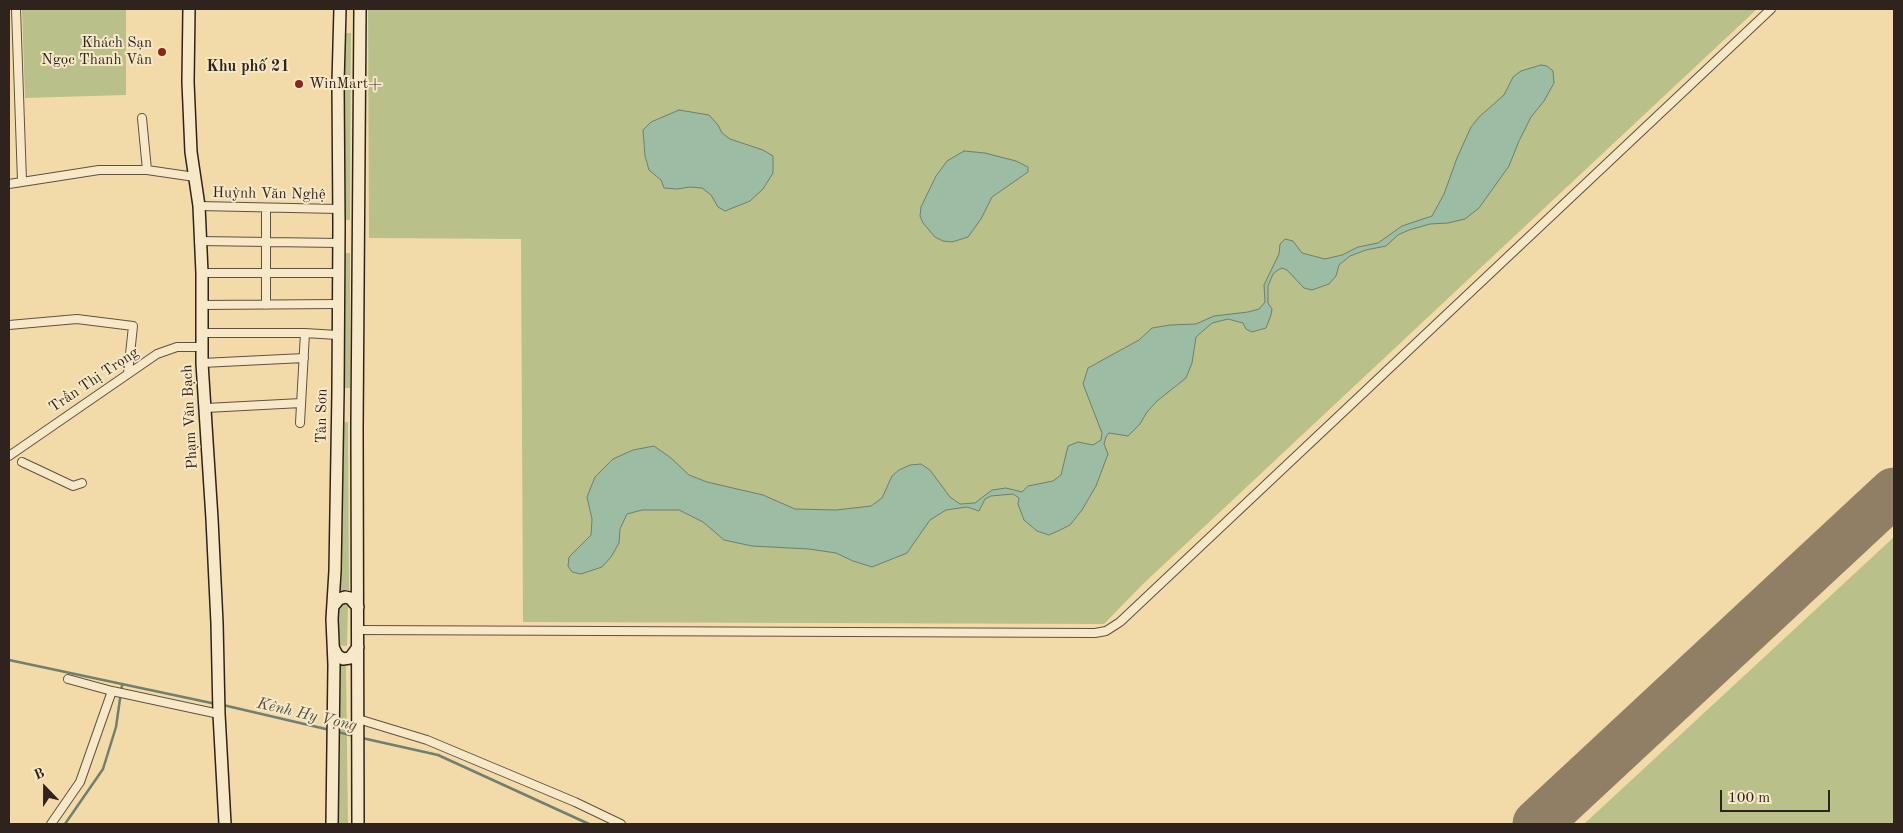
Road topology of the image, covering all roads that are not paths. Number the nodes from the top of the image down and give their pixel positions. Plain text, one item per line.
1 (16, 9) edge
2 (189, 9) edge
3 (341, 9) edge
4 (356, 9) edge
5 (360, 9) edge
6 (1771, 9) edge
7 (360, 33) junction
8 (338, 34) junction
9 (142, 118) dead end
10 (147, 170) junction
11 (194, 177) junction
12 (22, 181) junction
13 (9, 184) edge
14 (199, 206) junction
15 (266, 208) junction
16 (338, 208) junction
17 (339, 226) junction
18 (359, 227) junction
19 (199, 241) junction
20 (266, 242) junction
21 (339, 242) junction
22 (339, 255) junction
23 (359, 255) junction
24 (202, 273) junction
25 (266, 273) junction
26 (338, 273) junction
27 (266, 304) junction
28 (338, 304) junction
29 (201, 305) junction
30 (9, 325) edge
31 (202, 333) junction
32 (305, 333) junction
33 (337, 335) junction
34 (202, 347) junction
35 (304, 358) junction
36 (202, 363) junction
37 (128, 373) junction
38 (338, 392) junction
39 (358, 394) junction
40 (301, 403) junction
41 (206, 408) junction
42 (336, 422) junction
43 (300, 423) dead end
44 (357, 428) junction
45 (9, 456) edge
46 (22, 462) dead end
47 (82, 483) dead end
48 (334, 605) junction
49 (358, 607) junction
50 (358, 630) junction
51 (358, 647) junction
52 (334, 649) junction
53 (68, 679) dead end
54 (115, 692) junction
55 (219, 714) junction
56 (358, 720) junction
57 (51, 824) edge
58 (225, 824) edge
59 (332, 824) edge
60 (358, 824) edge
61 (621, 824) edge

1 - 12 street
2 - 11 street, Phạm Văn Bạch
3 - 4 street
3 - 8 street, Tân Sơn
5 - 7 street
6 - 50 street
7 - 8 street
7 - 18 street
8 - 16 street, Tân Sơn
9 - 10 street
10 - 11 street, Huỳnh Văn Nghệ
10 - 12 street, Huỳnh Văn Nghệ
11 - 14 street, Phạm Văn Bạch
12 - 13 street, Huỳnh Văn Nghệ
14 - 15 street, Huỳnh Văn Nghệ
14 - 19 street, Phạm Văn Bạch
15 - 16 street, Huỳnh Văn Nghệ
15 - 20 street
16 - 17 street, Tân Sơn
17 - 18 street
17 - 21 street, Tân Sơn
18 - 23 street
19 - 20 street
19 - 24 street, Phạm Văn Bạch
20 - 21 street
20 - 25 street
21 - 22 street, Tân Sơn
22 - 23 street
22 - 26 street, Tân Sơn
23 - 39 street
24 - 25 street
24 - 29 street, Phạm Văn Bạch
25 - 26 street
25 - 27 street
26 - 28 street, Tân Sơn
27 - 28 street
27 - 29 street
28 - 33 street, Tân Sơn
29 - 31 street, Phạm Văn Bạch
30 - 37 street
31 - 32 street
31 - 34 street, Phạm Văn Bạch
32 - 33 street
32 - 35 street
33 - 38 street, Tân Sơn
34 - 36 street, Phạm Văn Bạch
34 - 37 street, Trần Thị Trọng
35 - 36 street
35 - 40 street
36 - 41 street, Phạm Văn Bạch
37 - 45 street, Trần Thị Trọng
38 - 39 street
38 - 42 street, Tân Sơn
39 - 44 street
40 - 41 street
40 - 43 street
41 - 55 street, Phạm Văn Bạch
42 - 44 street
42 - 48 street, Tân Sơn
44 - 49 street
46 - 47 street
48 - 49 street
48 - 52 street, Tân Sơn
49 - 50 street
50 - 51 street
51 - 52 street
51 - 56 street
52 - 59 street, Tân Sơn
53 - 54 street
54 - 55 street
54 - 57 street
55 - 58 street, Phạm Văn Bạch
56 - 60 street
56 - 61 street

